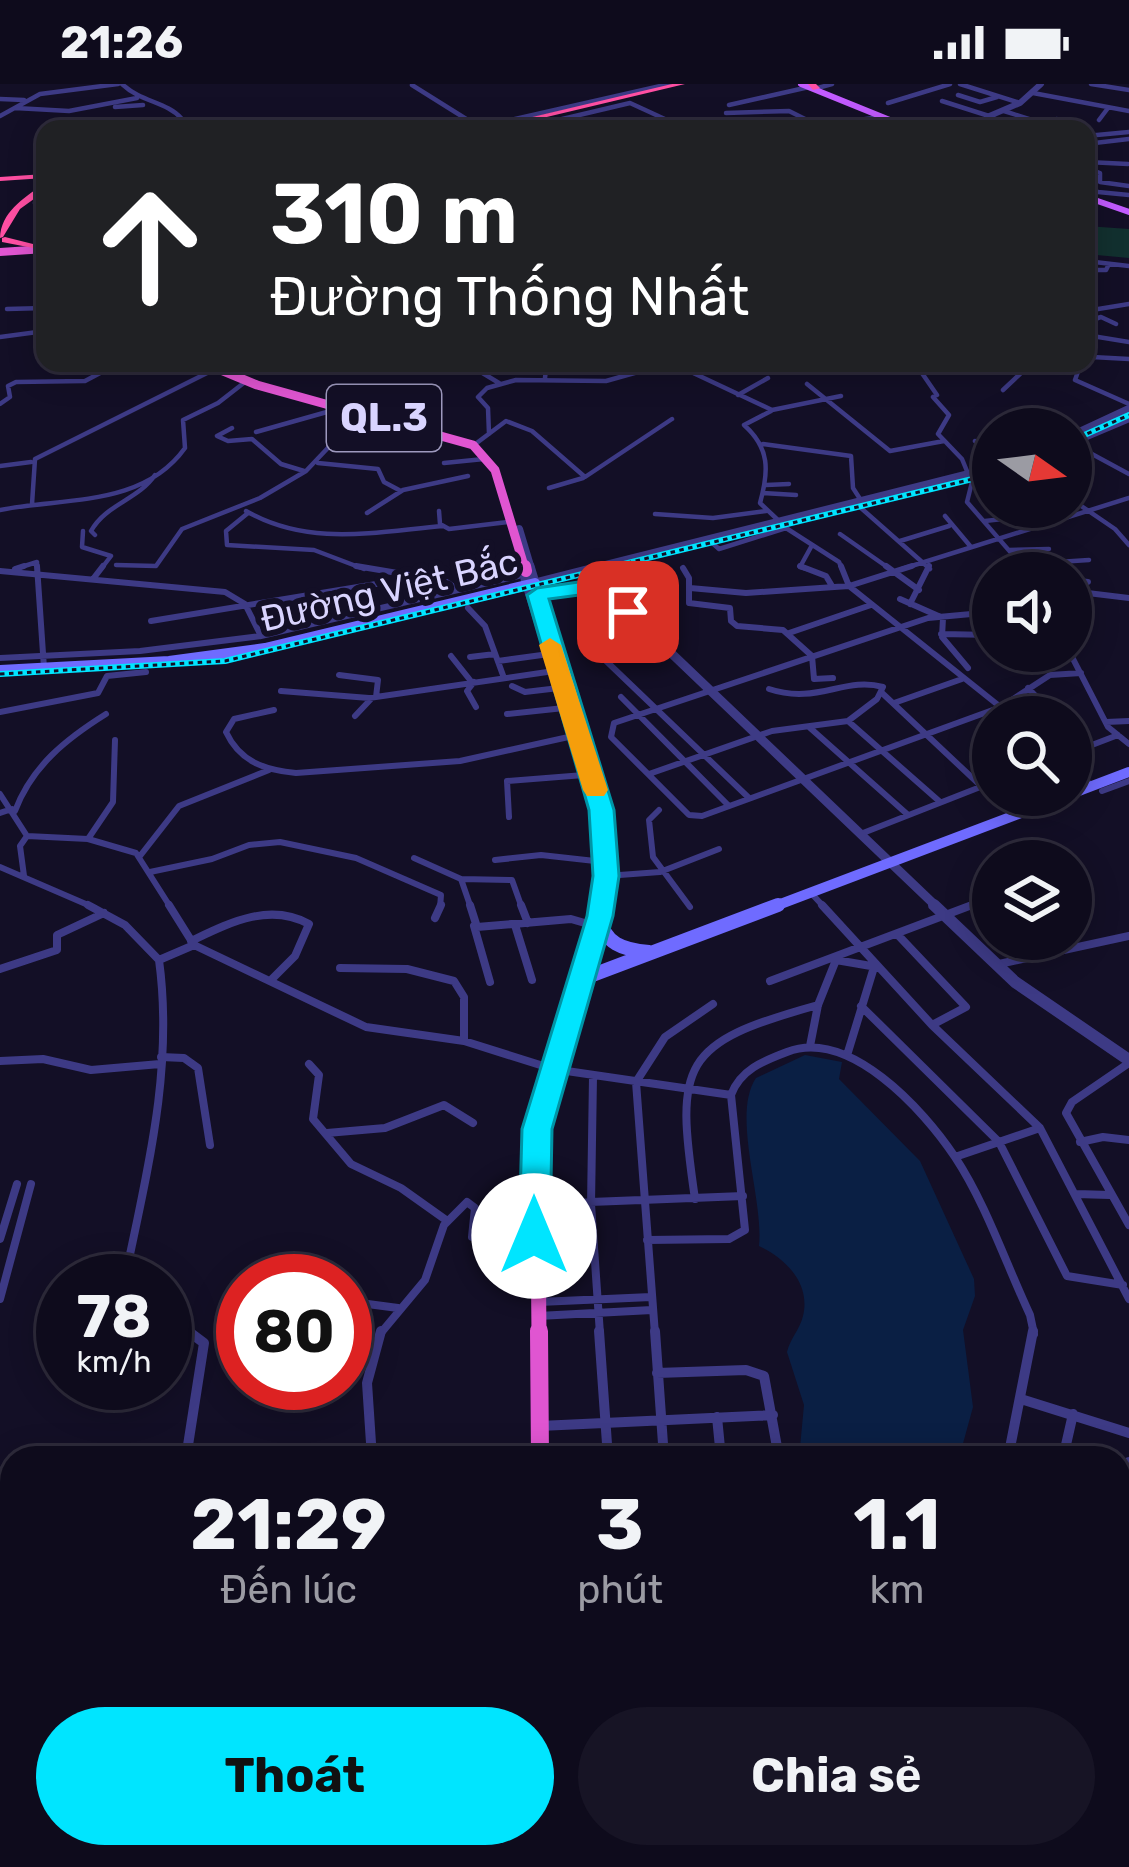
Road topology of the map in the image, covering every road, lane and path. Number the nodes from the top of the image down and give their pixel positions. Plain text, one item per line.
1 (59, 84) edge
2 (120, 84) edge
3 (669, 84) edge
4 (681, 84) edge
5 (698, 84) edge
6 (832, 84) edge
7 (950, 84) edge
8 (960, 84) edge
9 (1041, 84) edge
10 (1091, 84) edge
11 (412, 85) edge
12 (812, 87) edge
13 (1003, 88) dead end
14 (88, 89) junction
15 (976, 89) junction
16 (1129, 90) edge
17 (64, 91) junction
18 (1033, 92) junction
19 (991, 94) junction
20 (958, 95) junction
21 (998, 96) junction
22 (137, 98) junction
23 (0, 99) edge
24 (26, 100) junction
25 (88, 104) junction
26 (115, 104) junction
27 (150, 104) junction
28 (888, 104) dead end
29 (1020, 104) junction
30 (729, 105) dead end
31 (14, 107) junction
32 (1108, 108) junction
33 (1004, 111) junction
34 (1129, 111) edge
35 (726, 113) dead end
36 (110, 115) dead end
37 (0, 116) edge
38 (881, 117) junction
39 (988, 117) junction
40 (178, 120) edge
41 (469, 120) edge
42 (516, 120) edge
43 (518, 120) edge
44 (544, 120) edge
45 (559, 120) edge
46 (667, 120) edge
47 (803, 120) edge
48 (868, 120) edge
49 (889, 120) edge
50 (998, 120) edge
51 (1032, 120) edge
52 (1099, 120) dead end
53 (1095, 135) edge
54 (1095, 136) edge
55 (1127, 137) edge
56 (1095, 163) edge
57 (1127, 164) edge
58 (1095, 171) edge
59 (0, 181) edge
60 (36, 181) edge
61 (1129, 186) edge
62 (36, 190) edge
63 (1095, 191) edge
64 (1095, 192) edge
65 (1129, 195) edge
66 (36, 203) edge
67 (2, 207) edge
68 (1129, 212) edge
69 (7, 220) junction
70 (1, 244) edge
71 (36, 247) edge
72 (1095, 262) edge
73 (1109, 264) junction
74 (1129, 266) edge
75 (1095, 270) edge
76 (1129, 304) edge
77 (36, 308) edge
78 (7, 309) dead end
79 (1095, 310) edge
80 (1095, 319) edge
81 (36, 332) edge
82 (0, 337) edge
83 (1095, 337) edge
84 (1099, 338) junction
85 (1129, 342) edge
86 (1095, 357) edge
87 (1129, 359) edge
88 (111, 372) edge
89 (199, 372) edge
90 (226, 372) edge
91 (233, 372) edge
92 (485, 372) edge
93 (495, 372) edge
94 (518, 372) edge
95 (546, 372) edge
96 (648, 372) edge
97 (695, 372) joint
98 (714, 372) dead end
99 (920, 372) edge
100 (1078, 372) edge
101 (489, 374) junction
102 (1020, 374) dead end
103 (545, 378) junction
104 (768, 378) dead end
105 (245, 382) junction
106 (513, 382) junction
107 (500, 383) junction
108 (806, 384) dead end
109 (1003, 390) dead end
110 (737, 395) junction
111 (841, 396) dead end
112 (828, 398) junction
113 (0, 404) edge
114 (343, 407) junction
115 (1129, 407) edge
116 (772, 410) junction
117 (363, 411) junction
118 (672, 419) dead end
119 (1129, 420) edge
120 (1092, 426) edge
121 (232, 428) dead end
122 (256, 432) dead end
123 (489, 434) junction
124 (1092, 436) edge
125 (944, 441) junction
126 (476, 444) junction
127 (763, 444) junction
128 (1092, 454) edge
129 (489, 458) junction
130 (32, 462) junction
131 (317, 463) junction
132 (444, 463) dead end
133 (0, 466) edge
134 (306, 471) junction
135 (154, 474) junction
136 (1129, 474) edge
137 (468, 476) dead end
138 (969, 476) junction
139 (972, 476) edge
140 (585, 477) junction
141 (789, 484) dead end
142 (549, 488) dead end
143 (765, 489) junction
144 (400, 491) junction
145 (796, 495) dead end
146 (1129, 498) edge
147 (32, 504) junction
148 (862, 505) junction
149 (1092, 509) edge
150 (0, 510) edge
151 (245, 510) junction
152 (768, 510) junction
153 (439, 511) dead end
154 (367, 513) dead end
155 (1092, 513) edge
156 (655, 514) dead end
157 (945, 516) dead end
158 (780, 522) junction
159 (442, 526) junction
160 (514, 526) junction
161 (949, 526) junction
162 (990, 528) edge
163 (1030, 528) edge
164 (83, 531) dead end
165 (840, 534) dead end
166 (95, 536) dead end
167 (999, 538) junction
168 (709, 540) junction
169 (900, 541) junction
170 (1129, 545) edge
171 (811, 547) junction
172 (971, 547) junction
173 (1049, 549) dead end
174 (1009, 550) joint
175 (926, 561) junction
176 (116, 565) dead end
177 (683, 568) dead end
178 (0, 572) edge
179 (892, 572) junction
180 (39, 573) junction
181 (93, 579) junction
182 (477, 585) junction
183 (531, 586) junction
184 (832, 586) junction
185 (849, 586) junction
186 (690, 587) junction
187 (458, 590) junction
188 (919, 590) junction
189 (1092, 594) edge
190 (487, 595) junction
191 (1129, 598) edge
192 (901, 599) dead end
193 (403, 603) junction
194 (910, 604) junction
195 (872, 605) junction
196 (248, 608) junction
197 (467, 608) dead end
198 (972, 615) edge
199 (943, 618) junction
200 (151, 621) dead end
201 (313, 624) junction
202 (499, 628) dead end
203 (900, 628) junction
204 (788, 633) junction
205 (941, 634) junction
206 (972, 635) edge
207 (261, 636) junction
208 (321, 636) junction
209 (489, 636) junction
210 (653, 636) junction
211 (549, 651) junction
212 (451, 656) dead end
213 (812, 656) junction
214 (470, 657) dead end
215 (0, 658) edge
216 (126, 658) junction
217 (497, 658) junction
218 (44, 662) junction
219 (968, 668) dead end
220 (0, 670) edge
221 (554, 671) junction
222 (146, 672) dead end
223 (1082, 673) joint
224 (339, 675) dead end
225 (504, 678) junction
226 (833, 678) dead end
227 (964, 678) junction
228 (472, 681) junction
229 (512, 686) dead end
230 (559, 688) junction
231 (1028, 688) junction
232 (769, 689) dead end
233 (281, 691) dead end
234 (712, 692) junction
235 (881, 692) junction
236 (987, 696) edge
237 (1017, 696) edge
238 (1036, 696) edge
239 (621, 697) dead end
240 (374, 698) junction
241 (894, 703) junction
242 (476, 707) dead end
243 (564, 708) junction
244 (274, 710) dead end
245 (656, 710) junction
246 (0, 712) edge
247 (106, 714) dead end
248 (507, 714) dead end
249 (355, 716) dead end
250 (637, 716) junction
251 (972, 717) edge
252 (848, 721) junction
253 (1129, 721) edge
254 (1106, 722) junction
255 (808, 726) junction
256 (927, 733) junction
257 (758, 735) junction
258 (1118, 735) junction
259 (572, 736) junction
260 (115, 740) dead end
261 (1129, 744) edge
262 (1092, 745) edge
263 (880, 749) junction
264 (704, 755) junction
265 (684, 762) junction
266 (847, 762) junction
267 (269, 770) junction
268 (649, 774) junction
269 (584, 775) junction
270 (972, 777) edge
271 (1129, 777) edge
272 (805, 779) junction
273 (1092, 785) edge
274 (972, 789) edge
275 (1097, 789) junction
276 (0, 794) edge
277 (749, 798) junction
278 (939, 801) junction
279 (729, 806) junction
280 (14, 810) junction
281 (659, 810) dead end
282 (0, 813) edge
283 (907, 814) junction
284 (509, 817) dead end
285 (862, 833) junction
286 (27, 836) junction
287 (88, 838) junction
288 (605, 840) junction
289 (719, 849) dead end
290 (140, 856) junction
291 (414, 858) dead end
292 (495, 860) dead end
293 (894, 863) junction
294 (0, 867) edge
295 (606, 869) junction
296 (150, 872) junction
297 (660, 872) junction
298 (23, 876) junction
299 (461, 879) junction
300 (811, 893) junction
301 (972, 905) edge
302 (690, 907) dead end
303 (105, 912) junction
304 (947, 914) junction
305 (434, 918) dead end
306 (528, 922) junction
307 (596, 923) junction
308 (473, 924) junction
309 (515, 925) junction
310 (897, 934) junction
311 (1129, 936) edge
312 (192, 943) junction
313 (862, 947) junction
314 (662, 950) junction
315 (159, 960) junction
316 (836, 960) junction
317 (874, 964) junction
318 (997, 964) junction
319 (340, 968) dead end
320 (0, 969) edge
321 (272, 979) junction
322 (582, 979) junction
323 (532, 980) dead end
324 (770, 981) dead end
325 (490, 982) dead end
326 (713, 1004) dead end
327 (818, 1006) junction
328 (861, 1006) junction
329 (932, 1025) junction
330 (464, 1041) junction
331 (810, 1046) junction
332 (848, 1052) junction
333 (0, 1060) edge
334 (160, 1061) junction
335 (1129, 1062) edge
336 (309, 1064) dead end
337 (553, 1069) junction
338 (593, 1076) junction
339 (636, 1082) junction
340 (684, 1090) junction
341 (731, 1095) junction
342 (473, 1123) dead end
343 (1040, 1128) junction
344 (327, 1133) junction
345 (1129, 1140) edge
346 (999, 1142) junction
347 (1080, 1142) junction
348 (210, 1145) dead end
349 (955, 1157) junction
350 (17, 1184) dead end
351 (31, 1184) dead end
352 (1076, 1195) junction
353 (1110, 1195) junction
354 (742, 1196) junction
355 (695, 1199) junction
356 (643, 1201) junction
357 (534, 1204) junction
358 (591, 1204) junction
359 (446, 1220) junction
360 (1129, 1225) edge
361 (472, 1237) dead end
362 (0, 1238) edge
363 (16, 1238) junction
364 (647, 1240) junction
365 (129, 1254) edge
366 (1123, 1285) junction
367 (0, 1299) edge
368 (598, 1299) junction
369 (1129, 1299) edge
370 (652, 1304) junction
371 (372, 1305) edge
372 (398, 1309) junction
373 (536, 1309) junction
374 (598, 1312) junction
375 (192, 1334) edge
376 (657, 1373) junction
377 (1024, 1400) junction
378 (773, 1414) junction
379 (1073, 1414) junction
380 (717, 1417) junction
381 (661, 1419) junction
382 (605, 1423) junction
383 (538, 1426) junction
384 (1129, 1432) edge
385 (188, 1446) edge
386 (371, 1446) edge
387 (539, 1446) edge
388 (607, 1446) edge
389 (663, 1446) edge
390 (721, 1446) edge
391 (777, 1446) edge
392 (1011, 1446) edge
393 (1066, 1446) edge

1 - 17 street
2 - 14 street
2 - 22 street
3 - 42 street
4 - 43 highway
5 - 44 highway
6 - 12 street
7 - 28 street
8 - 15 street
9 - 18 street
10 - 16 street
11 - 41 street
12 - 30 street
12 - 38 main road
13 - 19 street
14 - 17 street
14 - 25 street
15 - 19 street
15 - 20 street
17 - 24 street
18 - 29 street
18 - 32 street
19 - 21 street
20 - 21 street
20 - 39 street
21 - 29 street
22 - 26 street
22 - 27 street
23 - 24 street
24 - 31 street
25 - 26 street
25 - 31 street
26 - 27 street
26 - 36 street
27 - 40 street
29 - 33 street
31 - 37 street
32 - 34 street
32 - 52 street
33 - 39 street
33 - 51 street
35 - 47 street
38 - 48 street
38 - 49 main road
39 - 50 street
45 - 46 street
53 - 55 street
54 - 55 street
56 - 57 street
58 - 61 street
59 - 60 highway
62 - 69 highway
63 - 65 street
64 - 68 main road
66 - 69 highway
67 - 69 highway
69 - 70 highway
70 - 71 highway
72 - 73 street
73 - 74 street
73 - 75 street
76 - 79 street
77 - 78 street
80 - 84 street
81 - 82 street
83 - 84 street
84 - 85 street
86 - 87 street
88 - 113 street
89 - 130 street
90 - 105 highway, QL.3
91 - 117 highway, QL.3
92 - 101 street
93 - 101 street
94 - 106 street
95 - 103 street
96 - 103 street
97 - 98 street
97 - 110 street
99 - 125 street
100 - 115 street
101 - 107 street
102 - 109 street
103 - 106 street
104 - 110 street
105 - 114 highway, QL.3
105 - 135 street
106 - 107 street
107 - 123 street
108 - 112 street
110 - 116 street
111 - 112 street
112 - 116 street
112 - 125 street
114 - 117 highway, QL.3
114 - 122 street
115 - 120 street
116 - 127 street
117 - 126 highway, QL.3
117 - 131 street
118 - 140 street
119 - 124 street
121 - 134 street
123 - 126 street
123 - 140 street
125 - 138 street
126 - 129 highway, QL.3
126 - 160 highway, QL.3
127 - 143 street
127 - 148 street
128 - 136 street
129 - 132 street
129 - 160 highway, QL.3
130 - 133 street
130 - 147 street
131 - 134 street
131 - 144 street
134 - 151 street
135 - 147 street
135 - 166 street
137 - 144 street
138 - 139 street, Đường Việt Bắc
138 - 148 street, Đường Việt Bắc
140 - 142 street
141 - 143 street
143 - 145 street
143 - 152 street
144 - 154 street
146 - 149 street
147 - 150 street
148 - 158 street, Đường Việt Bắc
148 - 169 street
151 - 159 street
151 - 176 street
151 - 187 street
152 - 156 street
152 - 158 street
153 - 159 street
155 - 170 street
157 - 161 street
158 - 168 street, Đường Việt Bắc
159 - 160 street
160 - 183 highway, QL.3
161 - 169 street
161 - 172 street
162 - 167 street
163 - 167 street
164 - 181 street
165 - 179 street
167 - 172 street
167 - 174 street
168 - 171 street
168 - 183 street, Đường Việt Bắc
169 - 175 street
171 - 184 street
171 - 185 street
172 - 175 street
173 - 174 street
175 - 179 street
175 - 188 street
177 - 186 street
178 - 180 street
179 - 185 street
179 - 188 street
180 - 181 street
180 - 218 street
181 - 196 street
182 - 183 street
182 - 187 street
182 - 190 main road
183 - 190 main road, Đường Việt Bắc
183 - 210 street
183 - 211 highway, QL.3
184 - 185 street
184 - 186 street
185 - 195 street
186 - 204 street
187 - 193 street
188 - 194 street
189 - 191 street
190 - 208 main road, Đường Việt Bắc
192 - 194 street
193 - 196 street
193 - 201 street
194 - 199 street
195 - 203 street
195 - 204 street
196 - 200 street
196 - 207 street
197 - 209 street
198 - 199 street
199 - 203 street
199 - 205 street
201 - 207 street
201 - 208 main road
202 - 209 street
203 - 213 street
203 - 227 street
204 - 213 street
205 - 206 street
205 - 219 street
207 - 216 street
208 - 216 main road, Đường Việt Bắc
209 - 217 street
210 - 234 street
210 - 245 street
211 - 217 street
211 - 221 highway, QL.3
211 - 288 highway, QL.3
212 - 228 street
213 - 226 street
213 - 234 street
214 - 217 street
215 - 218 street
216 - 218 main road, Đường Việt Bắc
217 - 225 street
218 - 220 main road, Đường Việt Bắc
221 - 225 street
221 - 230 highway, QL.3
222 - 246 street
223 - 231 street
223 - 254 street
224 - 240 street
225 - 228 street
227 - 236 street
227 - 241 street
228 - 240 street
228 - 242 street
229 - 230 street
230 - 243 highway, QL.3
231 - 237 street
231 - 238 street
232 - 235 street
233 - 240 street
234 - 245 street
234 - 257 street
235 - 241 street
235 - 252 street
239 - 250 street
240 - 249 street
241 - 256 street
243 - 248 street
243 - 259 highway, QL.3
244 - 267 street
245 - 250 street
245 - 264 street
247 - 280 street
250 - 265 street
250 - 268 street
251 - 256 street
252 - 255 street
252 - 263 street
253 - 254 street
254 - 258 street
255 - 257 street
255 - 266 street
256 - 263 street
256 - 270 street
257 - 264 street
257 - 272 street
258 - 261 street
258 - 262 street
259 - 267 street
259 - 269 highway, QL.3
260 - 287 street
263 - 266 street
263 - 278 street
264 - 265 street
264 - 277 street
265 - 268 street
265 - 279 street
266 - 272 street
266 - 283 street
267 - 290 street
268 - 279 street
269 - 284 street
269 - 288 highway, QL.3
271 - 275 main road
272 - 277 street
272 - 285 street
273 - 275 street
274 - 278 street
275 - 293 main road
276 - 280 street
277 - 279 street
278 - 283 street
280 - 282 street
280 - 286 street
281 - 297 street
283 - 285 street
285 - 293 street
286 - 287 street
286 - 298 street
287 - 290 street
288 - 295 highway, QL.3
289 - 297 street
290 - 296 street
291 - 299 street
292 - 295 street
293 - 300 main road
293 - 304 street
294 - 298 street
295 - 297 street
295 - 307 highway, QL.3
296 - 305 street
296 - 312 street
297 - 302 street
298 - 303 street
299 - 306 street
299 - 308 street
300 - 313 street
300 - 314 main road
301 - 304 street
303 - 315 street
303 - 320 street
304 - 310 street
304 - 318 street
306 - 307 street
306 - 309 street
307 - 314 main road
307 - 322 highway, QL.3
308 - 309 street
308 - 325 street
309 - 323 street
310 - 313 street
310 - 329 street
311 - 318 street
312 - 315 street
312 - 321 street
312 - 321 street
313 - 316 street
313 - 317 street
314 - 322 main road
315 - 334 street
316 - 317 street
316 - 324 street
316 - 327 street
317 - 328 street
317 - 329 street
318 - 335 street
319 - 330 street
321 - 330 street
322 - 337 highway, QL.3
326 - 339 street
327 - 331 street
327 - 340 street
328 - 332 street
328 - 346 street
329 - 343 street
330 - 337 street
331 - 332 street
331 - 341 street
332 - 349 street
333 - 334 street
334 - 348 street
334 - 365 street
335 - 347 street
336 - 344 street
337 - 338 street
337 - 357 highway, QL.3
338 - 339 street
338 - 358 street
339 - 340 street
339 - 356 street
340 - 341 street
340 - 355 street
341 - 354 street
342 - 344 street
343 - 346 street
343 - 352 street
344 - 359 street
345 - 347 street
346 - 349 street
346 - 366 street
347 - 353 street
349 - 377 street
350 - 362 street
351 - 363 street
352 - 353 street
352 - 366 street
353 - 360 street
354 - 355 street
354 - 364 street
355 - 356 street
356 - 358 street
356 - 364 street
357 - 358 street
357 - 373 highway, QL.3
358 - 368 street
359 - 361 street
359 - 372 street
362 - 363 street
363 - 367 street
364 - 370 street
366 - 369 street
368 - 370 street
368 - 373 street
368 - 374 street
370 - 374 street
370 - 376 street
371 - 372 street
372 - 386 street
373 - 374 street
373 - 383 highway, QL.3
374 - 382 street
375 - 385 street
376 - 378 street
376 - 381 street
377 - 379 street
377 - 392 street
378 - 380 street
378 - 391 street
379 - 384 street
379 - 393 street
380 - 381 street
380 - 390 street
381 - 382 street
381 - 389 street
382 - 383 street
382 - 388 street
383 - 387 highway, QL.3

